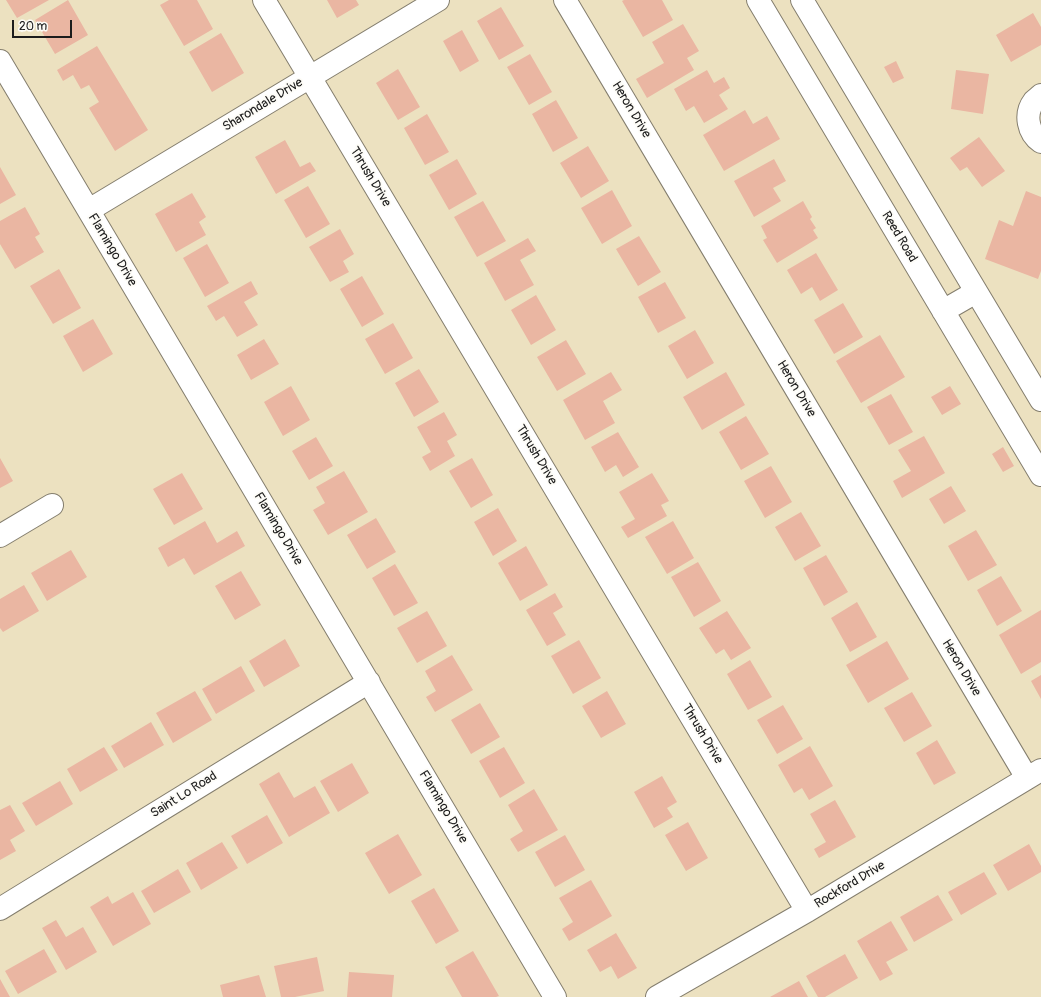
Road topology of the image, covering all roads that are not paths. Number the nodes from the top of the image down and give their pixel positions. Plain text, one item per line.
1 (264, 0) edge
2 (438, 0) edge
3 (565, 0) edge
4 (758, 0) edge
5 (802, 0) edge
6 (0, 61) edge
7 (310, 77) junction
8 (1041, 95) edge
9 (1041, 142) edge
10 (89, 210) junction
11 (976, 292) junction
12 (943, 311) junction
13 (1041, 400) edge
14 (1041, 475) edge
15 (52, 505) dead end
16 (0, 536) edge
17 (369, 682) junction
18 (1034, 774) edge
19 (0, 909) edge
20 (807, 911) junction
21 (556, 997) edge
22 (657, 997) edge

1 - 7 street, Thrush Drive
2 - 7 street, Sharondale Drive
3 - 18 street, Heron Drive
4 - 12 street, Reed Road
5 - 11 street
6 - 10 street, Flamingo Drive
7 - 10 street, Sharondale Drive
7 - 20 street, Thrush Drive
8 - 9 street
10 - 17 street, Flamingo Drive
11 - 12 street
11 - 13 street
12 - 14 street, Reed Road
15 - 16 street
17 - 19 street, Saint Lo Road
17 - 21 street, Flamingo Drive
18 - 20 street, Rockford Drive
20 - 22 street, Rockford Drive

